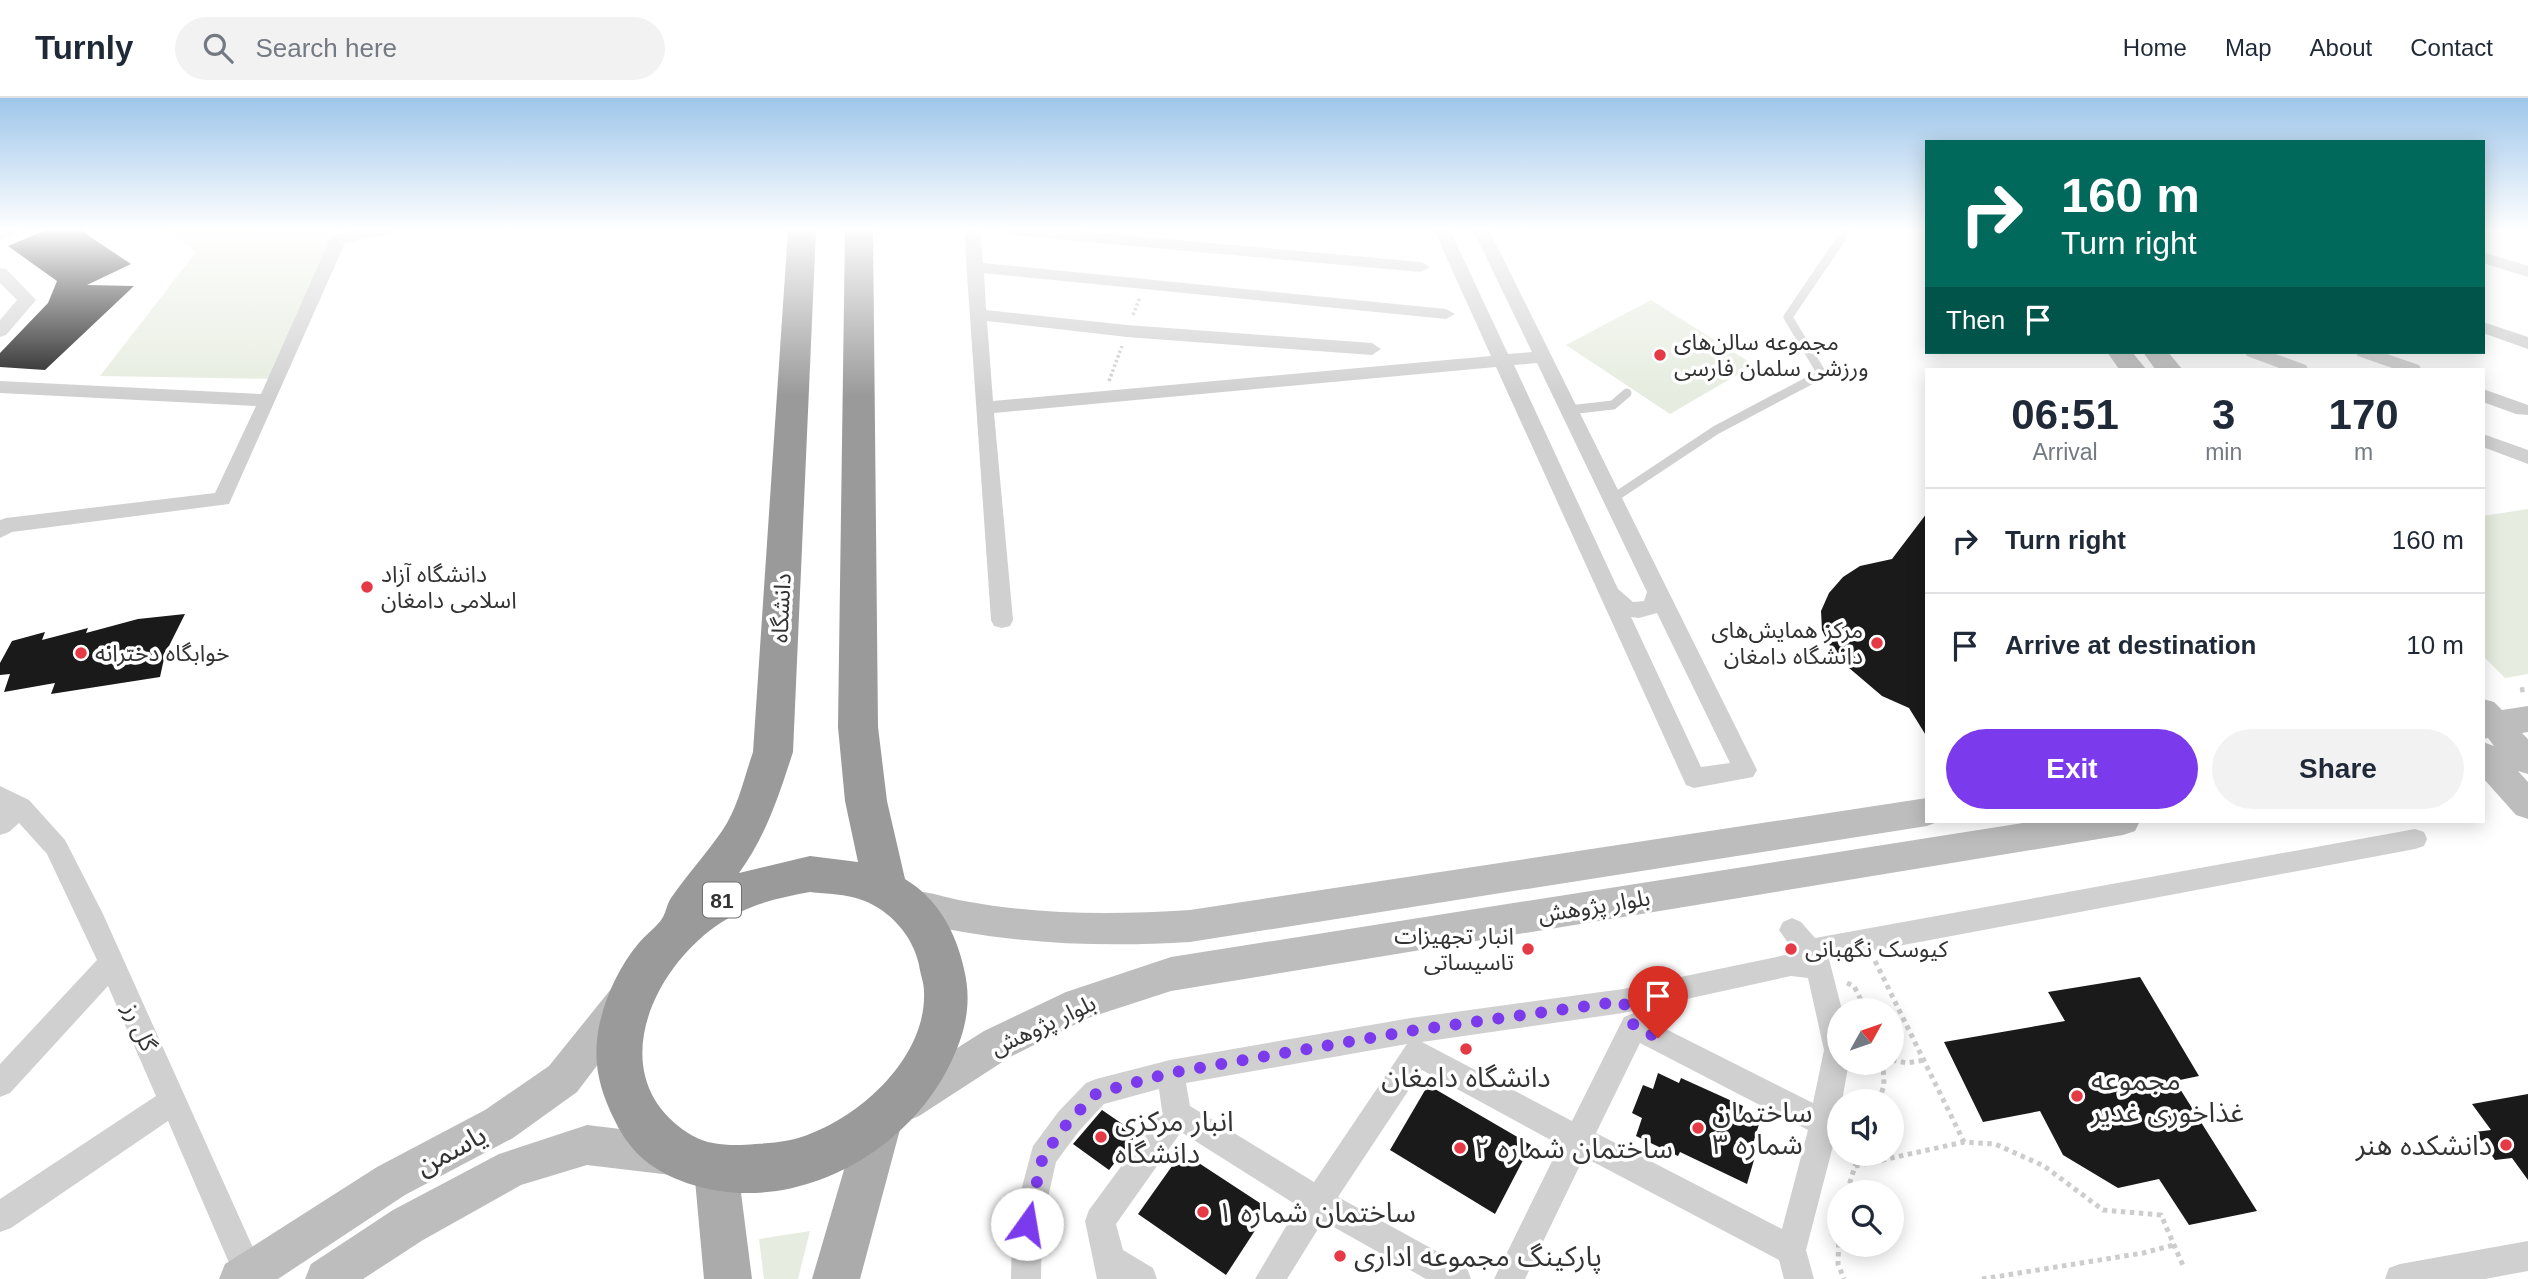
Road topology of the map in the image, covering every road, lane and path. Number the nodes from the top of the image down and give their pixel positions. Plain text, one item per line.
1 (12, 285) edge
2 (318, 285) edge
3 (796, 285) edge
4 (859, 285) edge
5 (976, 285) edge
6 (1157, 285) edge
7 (1467, 285) edge
8 (1508, 285) edge
9 (1810, 285) edge
10 (1446, 314) dead end
11 (978, 315) junction
12 (2485, 328) edge
13 (0, 331) edge
14 (2528, 343) edge
15 (1372, 349) dead end
16 (2121, 354) edge
17 (2157, 354) edge
18 (2258, 354) edge
19 (2370, 354) edge
20 (1543, 357) junction
21 (1502, 361) junction
22 (2132, 368) edge
23 (2168, 368) edge
24 (2296, 368) edge
25 (2408, 368) edge
26 (0, 387) edge
27 (1627, 393) dead end
28 (2485, 397) edge
29 (268, 400) junction
30 (984, 408) junction
31 (1569, 410) junction
32 (2523, 410) dead end
33 (2485, 441) edge
34 (2528, 457) edge
35 (1612, 499) junction
36 (0, 531) edge
37 (1606, 586) junction
38 (1658, 591) junction
39 (1002, 620) dead end
40 (2528, 689) edge
41 (2524, 705) edge
42 (2487, 721) edge
43 (2527, 758) edge
44 (2485, 760) edge
45 (2528, 805) edge
46 (7, 809) edge
47 (1925, 812) edge
48 (2111, 823) edge
49 (2415, 839) dead end
50 (897, 898) junction
51 (1865, 941) junction
52 (1807, 949) junction
53 (112, 963) junction
54 (645, 971) junction
55 (1629, 1013) junction
56 (1414, 1042) junction
57 (1925, 1060) junction
58 (1904, 1062) edge
59 (1170, 1073) junction
60 (0, 1084) edge
61 (173, 1101) junction
62 (1177, 1114) junction
63 (884, 1117) junction
64 (1823, 1123) junction
65 (1578, 1139) junction
66 (1964, 1142) junction
67 (1904, 1155) edge
68 (698, 1162) junction
69 (1855, 1166) edge
70 (1851, 1180) edge
71 (1318, 1202) junction
72 (0, 1217) edge
73 (2174, 1245) junction
74 (1791, 1250) junction
75 (2528, 1256) edge
76 (1838, 1257) edge
77 (2184, 1268) dead end
78 (1111, 1270) edge
79 (247, 1277) edge
80 (326, 1279) edge
81 (728, 1279) edge
82 (836, 1279) edge
83 (1026, 1279) edge
84 (1142, 1279) edge
85 (1270, 1279) edge
86 (1457, 1279) edge
87 (1509, 1279) edge
88 (1799, 1279) edge
89 (1844, 1279) edge
90 (1982, 1279) edge
91 (2400, 1279) edge

1 - 13 street
2 - 29 street
3 - 54 highway, دانشگاه / 81
4 - 50 highway
5 - 11 street
6 - 10 street
7 - 21 street
8 - 20 street
9 - 35 lane
11 - 15 street
11 - 30 street
12 - 14 street
16 - 22 street
17 - 23 street
18 - 24 street
19 - 25 street
20 - 21 street
20 - 31 street
21 - 30 street
21 - 37 street
26 - 29 street
27 - 31 lane
28 - 32 street
29 - 36 street
30 - 39 street
31 - 35 street
33 - 34 street
35 - 38 street
37 - 38 street
37 - 38 street
40 - 41 path
41 - 42 street
42 - 43 street
43 - 44 street
44 - 45 street
46 - 53 street, گل رز
47 - 50 street, بلوار پژوهش
48 - 63 street, بلوار پژوهش
49 - 51 street
50 - 54 highway, 81
50 - 63 highway
51 - 52 street
51 - 57 path
52 - 55 street
52 - 64 street
53 - 60 street
53 - 61 street, گل رز
54 - 68 highway, 81
54 - 79 street, یاسمن
55 - 56 street
55 - 64 street
55 - 65 street
56 - 59 street
56 - 65 street
56 - 71 street
57 - 58 path
57 - 66 path
59 - 62 street
59 - 83 street
61 - 72 street
61 - 79 street, گل رز
62 - 71 street
62 - 78 street
63 - 68 highway
63 - 82 main road
64 - 74 street
65 - 74 street
65 - 87 street
66 - 67 path
66 - 73 path
68 - 80 street, یاسمن
68 - 81 main road
69 - 70 path
71 - 85 street
71 - 86 street
73 - 77 path
73 - 90 path
74 - 88 street
75 - 91 street
76 - 89 path
78 - 84 street

